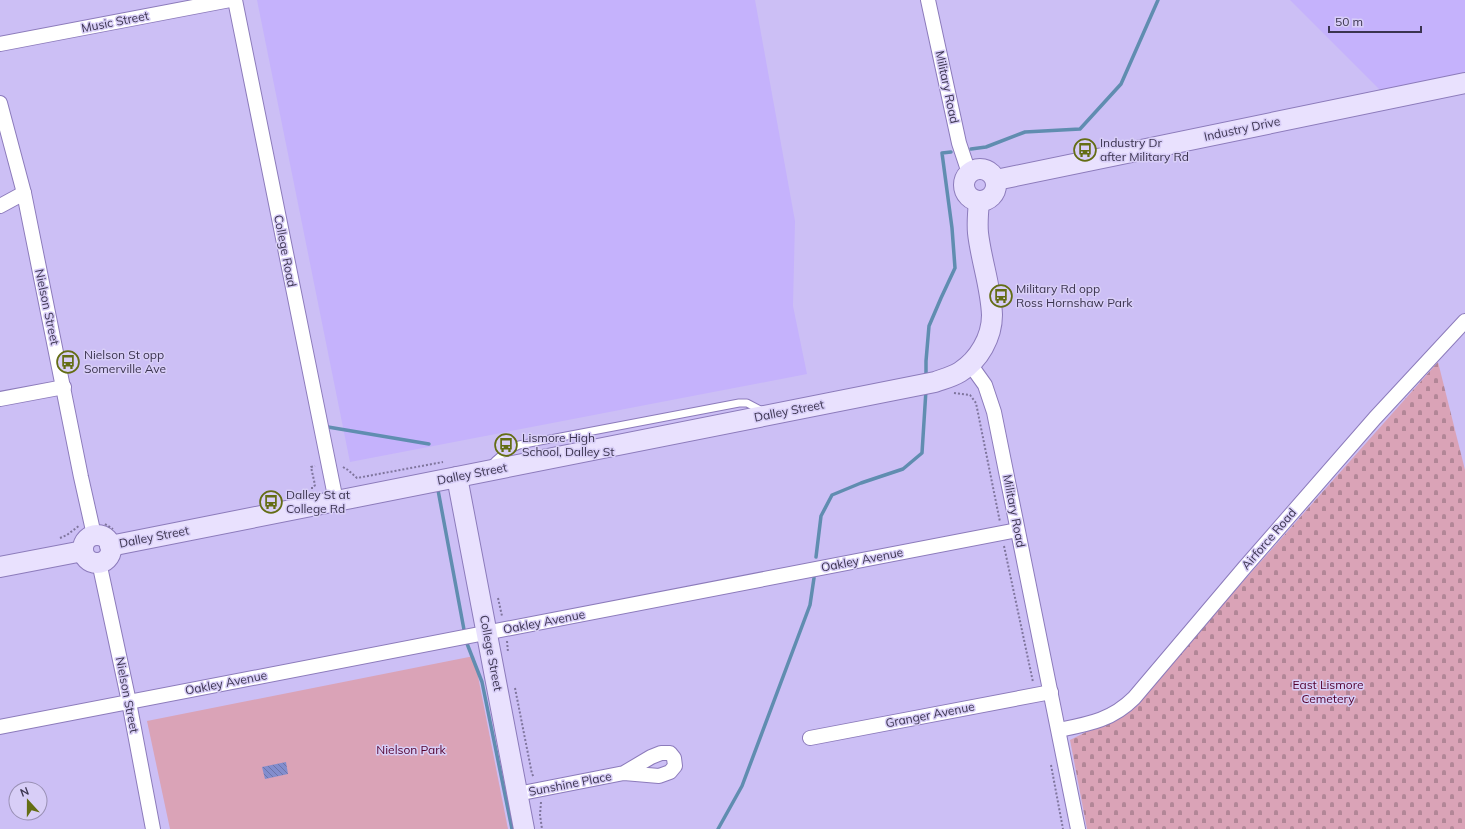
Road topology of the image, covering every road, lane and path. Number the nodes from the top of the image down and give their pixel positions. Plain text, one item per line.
1 (230, 0) edge
2 (235, 0) edge
3 (928, 0) edge
4 (0, 44) edge
5 (1465, 83) edge
6 (0, 103) edge
7 (969, 173) junction
8 (996, 180) junction
9 (24, 193) junction
10 (979, 202) junction
11 (0, 206) edge
12 (1465, 321) edge
13 (970, 364) junction
14 (64, 387) junction
15 (933, 387) junction
16 (0, 399) edge
17 (315, 466) dead end
18 (443, 480) junction
19 (306, 489) dead end
20 (336, 501) junction
21 (1000, 522) dead end
22 (120, 527) dead end
23 (93, 529) junction
24 (1017, 530) junction
25 (1004, 545) dead end
26 (110, 546) junction
27 (83, 551) junction
28 (51, 552) junction
29 (99, 562) junction
30 (0, 567) edge
31 (472, 636) junction
32 (508, 641) dead end
33 (508, 654) dead end
34 (514, 684) dead end
35 (1034, 687) dead end
36 (1051, 692) junction
37 (129, 702) junction
38 (0, 727) edge
39 (1059, 730) junction
40 (810, 738) dead end
41 (624, 773) dead end
42 (537, 780) dead end
43 (517, 794) junction
44 (541, 799) dead end
45 (153, 829) edge
46 (524, 829) edge
47 (542, 829) edge
48 (1078, 829) edge

1 - 4 street, Music Street
2 - 20 street, College Road
3 - 7 street, Military Road
5 - 8 street, Industry Drive
6 - 9 street, Nielson Street
7 - 8 street
7 - 10 street
8 - 10 street
9 - 11 street
9 - 14 street, Nielson Street
10 - 13 street
12 - 39 street, Airforce Road
13 - 15 street, Dalley Street
13 - 24 street, Military Road
14 - 16 street
14 - 23 street, Nielson Street
15 - 18 street, Dalley Street
15 - 21 path
17 - 19 path
18 - 20 street, Dalley Street
18 - 31 street, College Street
20 - 26 street, Dalley Street
22 - 23 path
23 - 26 street
23 - 27 street
23 - 28 path
24 - 31 street, Oakley Avenue
24 - 36 street, Military Road
25 - 35 path
26 - 29 street
27 - 28 street
27 - 29 street
28 - 30 street
29 - 37 street, Nielson Street
31 - 37 street, Oakley Avenue
31 - 43 street, College Street
32 - 33 path
34 - 42 path
36 - 39 street, Military Road
36 - 40 street, Granger Avenue
37 - 38 street, Oakley Avenue
37 - 45 street, Nielson Street
39 - 48 street, Military Road
41 - 43 street, Sunshine Place
43 - 46 street, College Street
44 - 47 path

